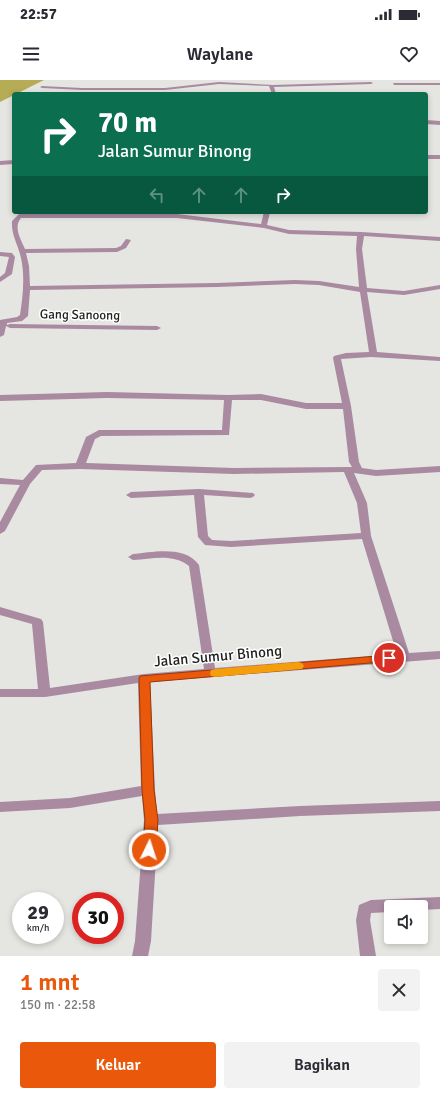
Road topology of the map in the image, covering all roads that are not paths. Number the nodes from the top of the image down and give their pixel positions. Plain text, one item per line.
1 (371, 83) dead end
2 (394, 84) dead end
3 (440, 84) edge
4 (42, 86) dead end
5 (272, 86) junction
6 (274, 92) edge
7 (428, 122) edge
8 (440, 123) edge
9 (428, 157) edge
10 (440, 157) edge
11 (12, 162) edge
12 (0, 163) edge
13 (99, 214) edge
14 (267, 214) edge
15 (264, 226) junction
16 (361, 234) junction
17 (440, 239) edge
18 (128, 240) dead end
19 (23, 251) junction
20 (0, 254) edge
21 (0, 280) edge
22 (440, 287) edge
23 (28, 288) junction
24 (364, 290) junction
25 (2, 324) edge
26 (157, 328) dead end
27 (0, 335) edge
28 (373, 355) junction
29 (440, 359) edge
30 (0, 398) edge
31 (228, 398) junction
32 (347, 406) junction
33 (80, 466) junction
34 (440, 469) edge
35 (353, 470) junction
36 (0, 481) edge
37 (26, 483) junction
38 (199, 492) junction
39 (131, 495) dead end
40 (250, 495) dead end
41 (0, 531) edge
42 (366, 536) junction
43 (133, 557) dead end
44 (0, 611) edge
45 (440, 655) edge
46 (404, 657) junction
47 (210, 673) junction
48 (144, 678) junction
49 (0, 693) edge
50 (45, 693) junction
51 (148, 790) junction
52 (0, 806) edge
53 (440, 806) edge
54 (151, 820) junction
55 (440, 903) edge
56 (140, 956) edge
57 (368, 956) edge

1 - 5 street
2 - 3 lane
4 - 5 street
5 - 6 street
7 - 8 street
9 - 10 street
11 - 12 street
13 - 15 street
13 - 19 street
14 - 15 street
15 - 16 street
16 - 17 street
16 - 24 street
18 - 19 street
19 - 23 street
20 - 21 street
22 - 24 street
23 - 24 street
23 - 25 street
24 - 28 street
25 - 26 street, Gang Sanoong
25 - 27 street
28 - 29 street
28 - 32 street
30 - 31 street
31 - 32 street
31 - 33 street
32 - 35 street
33 - 35 street
33 - 37 street
34 - 35 street
35 - 42 street
36 - 37 street
37 - 41 street
38 - 39 street
38 - 40 street
38 - 42 street
42 - 46 street
43 - 47 street
44 - 50 street
45 - 46 street, Jalan Sumur Binong
46 - 47 street, Jalan Sumur Binong
47 - 48 street, Jalan Sumur Binong
48 - 50 street, Jalan Sumur Binong
48 - 51 street
49 - 50 street, Jalan Sumur Binong
51 - 52 street
51 - 54 street
53 - 54 street
54 - 56 street
55 - 57 street

